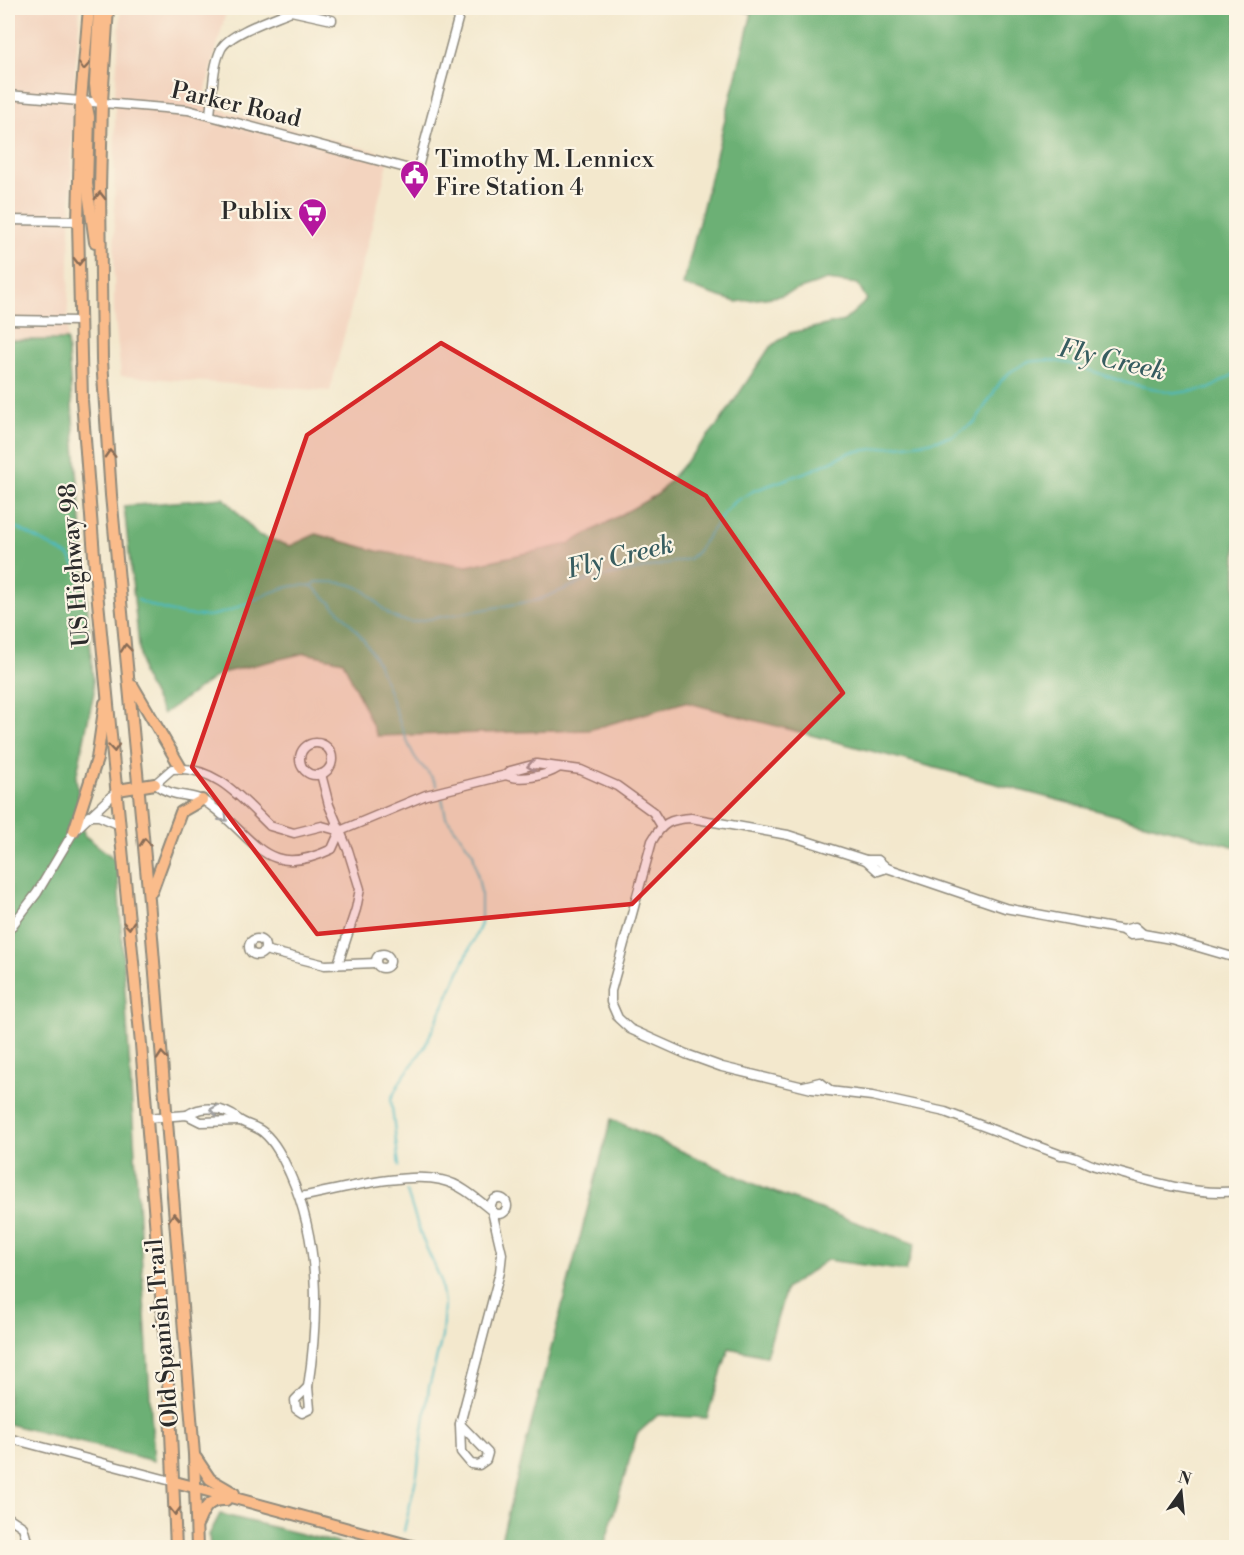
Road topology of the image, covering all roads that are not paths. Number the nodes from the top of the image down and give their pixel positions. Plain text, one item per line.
1 (88, 8) edge
2 (99, 8) edge
3 (108, 8) edge
4 (461, 8) edge
5 (292, 9) edge
6 (332, 20) dead end
7 (8, 95) edge
8 (81, 100) junction
9 (102, 102) junction
10 (210, 114) junction
11 (8, 220) edge
12 (78, 221) junction
13 (100, 266) junction
14 (8, 320) edge
15 (80, 321) junction
16 (81, 360) junction
17 (102, 360) junction
18 (130, 681) junction
19 (108, 688) junction
20 (181, 768) junction
21 (321, 774) dead end
22 (156, 784) junction
23 (140, 785) junction
24 (118, 790) junction
25 (202, 800) junction
26 (89, 816) junction
27 (120, 825) junction
28 (661, 825) junction
29 (74, 831) junction
30 (340, 831) junction
31 (149, 900) junction
32 (8, 931) edge
33 (265, 950) dead end
34 (1236, 958) edge
35 (376, 963) dead end
36 (338, 964) junction
37 (166, 1115) junction
38 (187, 1115) junction
39 (147, 1118) junction
40 (239, 1121) junction
41 (1236, 1191) edge
42 (300, 1197) junction
43 (308, 1387) dead end
44 (460, 1424) junction
45 (8, 1438) edge
46 (194, 1454) junction
47 (175, 1482) junction
48 (196, 1488) junction
49 (245, 1500) junction
50 (8, 1517) edge
51 (197, 1525) junction
52 (29, 1548) edge
53 (176, 1548) edge
54 (198, 1548) edge
55 (419, 1548) edge

1 -> 8 main road, US Highway 98
2 - 9 main road
3 - 9 main road, US Highway 98
4 - 10 street, Parker Road
5 - 6 street
5 - 10 street
7 - 8 street, Parker Road
8 - 9 street, Parker Road
8 - 12 main road, US Highway 98
8 - 13 main road
9 - 10 street, Parker Road
13 -> 9 main road, US Highway 98
11 - 12 street
12 -> 15 main road, US Highway 98
13 - 17 main road, US Highway 98
14 - 15 street
15 - 16 main road, US Highway 98
16 - 17 main road
16 - 19 main road, US Highway 98
18 -> 17 main road, US Highway 98
18 - 20 main road
18 - 23 main road, US Highway 98
19 -> 24 main road, US Highway 98
19 - 29 main road
20 - 22 street
20 - 30 street
21 - 30 street
22 - 23 main road
22 - 25 street
23 - 24 main road
31 -> 23 main road, US Highway 98
24 - 26 street
24 - 27 main road, US Highway 98
25 -> 30 street
25 - 31 main road
26 - 27 street
26 - 29 street
27 -> 39 main road, US Highway 98
28 - 30 street
28 - 34 street
28 - 41 street
29 - 32 street
30 - 36 street
37 -> 31 main road, US Highway 98
33 - 36 street
35 - 36 street
37 - 38 street
37 - 39 street
46 -> 37 main road, Old Spanish Trail
38 - 40 street
40 -> 38 street
39 - 47 main road, Old Spanish Trail
40 - 42 street
42 - 43 street
42 - 44 street
44 - 44 street
45 - 47 street
46 - 48 main road, Old Spanish Trail
46 - 49 main road
47 - 48 main road
47 -> 53 main road, Old Spanish Trail
48 - 49 main road
48 - 51 main road, Old Spanish Trail
49 - 51 main road
49 - 55 main road
50 - 52 street
51 - 54 main road, Old Spanish Trail

